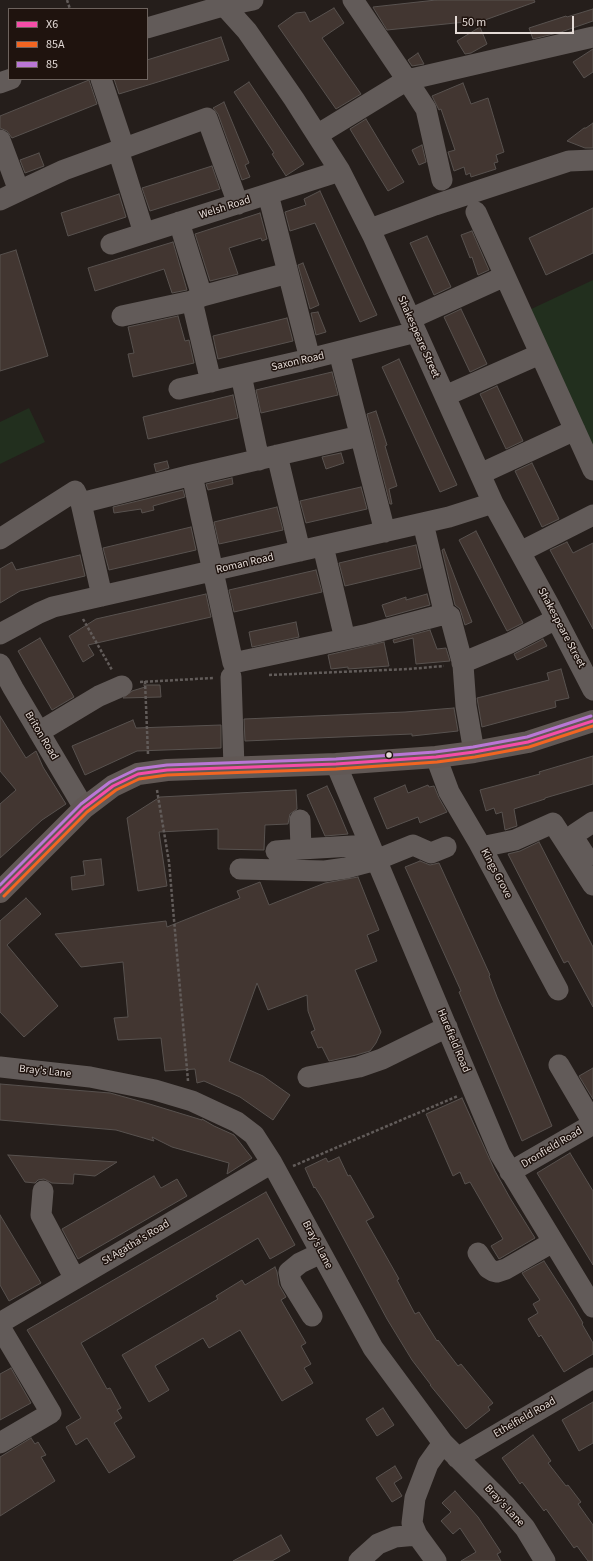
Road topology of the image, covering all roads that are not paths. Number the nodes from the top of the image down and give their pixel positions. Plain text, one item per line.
1 (253, 0) edge
2 (353, 0) edge
3 (221, 3) edge
4 (148, 28) edge
5 (593, 36) edge
6 (101, 80) edge
7 (407, 80) junction
8 (317, 135) junction
9 (0, 140) edge
10 (121, 149) junction
11 (593, 160) edge
12 (340, 171) junction
13 (442, 180) dead end
14 (19, 191) junction
15 (268, 194) junction
16 (0, 200) edge
17 (238, 204) junction
18 (476, 212) dead end
19 (179, 222) junction
20 (370, 228) junction
21 (144, 233) junction
22 (111, 244) dead end
23 (288, 273) junction
24 (505, 276) junction
25 (197, 298) junction
26 (122, 316) dead end
27 (413, 326) junction
28 (339, 352) junction
29 (540, 354) junction
30 (310, 359) junction
31 (241, 375) junction
32 (211, 382) junction
33 (179, 389) dead end
34 (445, 396) junction
35 (575, 430) junction
36 (360, 436) junction
37 (268, 458) junction
38 (593, 470) edge
39 (480, 474) junction
40 (192, 475) junction
41 (81, 503) junction
42 (493, 503) junction
43 (593, 515) edge
44 (424, 523) junction
45 (385, 532) junction
46 (0, 539) edge
47 (323, 546) junction
48 (300, 551) junction
49 (520, 552) junction
50 (213, 571) junction
51 (102, 596) junction
52 (443, 612) junction
53 (556, 619) junction
54 (0, 634) edge
55 (346, 639) junction
56 (462, 663) junction
57 (0, 664) edge
58 (231, 677) dead end
59 (122, 686) dead end
60 (593, 690) edge
61 (6, 691) edge
62 (593, 721) edge
63 (39, 732) junction
64 (474, 752) junction
65 (436, 757) junction
66 (336, 764) junction
67 (234, 767) junction
68 (84, 808) junction
69 (300, 820) dead end
70 (593, 822) edge
71 (446, 847) dead end
72 (482, 847) junction
73 (301, 849) junction
74 (276, 851) dead end
75 (373, 853) junction
76 (593, 867) edge
77 (240, 869) dead end
78 (593, 885) edge
79 (0, 892) edge
80 (558, 990) dead end
81 (447, 1028) junction
82 (559, 1065) dead end
83 (0, 1067) edge
84 (308, 1077) dead end
85 (593, 1123) edge
86 (275, 1168) junction
87 (510, 1172) junction
88 (43, 1191) dead end
89 (553, 1242) junction
90 (321, 1253) junction
91 (478, 1253) dead end
92 (75, 1279) junction
93 (593, 1308) edge
94 (312, 1316) dead end
95 (0, 1323) edge
96 (0, 1328) edge
97 (593, 1378) edge
98 (0, 1443) edge
99 (443, 1443) junction
100 (457, 1458) junction
101 (417, 1535) junction
102 (359, 1561) edge
103 (436, 1561) edge
104 (546, 1561) edge

1 - 3 street
2 - 7 street
3 - 4 street
3 - 8 street, Shakespeare Street
5 - 7 street
6 - 10 street
7 - 8 street
7 - 13 street
8 - 12 street, Shakespeare Street
9 - 14 street
10 - 14 street
10 - 17 street
10 - 21 street
11 - 20 street
12 - 15 street, Welsh Road
12 - 20 street, Shakespeare Street
14 - 16 street
15 - 17 street, Welsh Road
15 - 23 street
17 - 19 street, Welsh Road
18 - 24 street
19 - 21 street, Welsh Road
19 - 25 street
20 - 27 street, Shakespeare Street
21 - 22 street, Welsh Road
23 - 25 street
23 - 30 street
24 - 27 street, Saxon Road
24 - 29 street
25 - 26 street
25 - 32 street
27 - 28 street, Saxon Road
27 - 34 street, Shakespeare Street
28 - 30 street, Saxon Road
28 - 36 street
29 - 34 street
29 - 35 street
30 - 31 street, Saxon Road
31 - 32 street, Saxon Road
31 - 37 street
32 - 33 street, Saxon Road
34 - 39 street, Shakespeare Street
35 - 38 street
35 - 39 street
36 - 37 street
36 - 45 street
37 - 40 street
37 - 48 street
39 - 42 street, Shakespeare Street
40 - 41 street
40 - 50 street
41 - 46 street
41 - 51 street
42 - 44 street, Roman Road
42 - 49 street, Shakespeare Street
43 - 49 street
44 - 45 street, Roman Road
44 - 52 street
45 - 47 street, Roman Road
47 - 48 street, Roman Road
47 - 55 street
48 - 50 street, Roman Road
49 - 53 street, Shakespeare Street
50 - 51 street, Roman Road
50 - 55 street
51 - 54 street, Roman Road
52 - 55 street
52 - 56 street
53 - 56 street
53 - 60 street, Shakespeare Street
56 - 64 street
57 - 61 street, Briton Road
58 - 67 street
59 - 63 street
61 - 63 street, Briton Road
62 - 64 highway
63 - 68 street, Briton Road
64 - 65 highway
65 - 66 highway
65 - 72 street, Kings Grove
66 - 67 highway
66 - 75 street, Harefield Road
67 - 68 highway
68 - 79 highway
69 - 73 street
70 - 76 street
71 - 75 street
72 - 78 street
72 - 80 street, Kings Grove
73 - 74 street
73 - 75 street
75 - 77 street
75 - 81 street, Harefield Road
81 - 84 street
81 - 87 street, Harefield Road
82 - 85 street
83 - 86 street, Bray's Lane
85 - 87 street, Dronfield Road
86 - 90 street, Bray's Lane
86 - 92 street, St Agatha's Road
87 - 89 street, Harefield Road
88 - 92 street
89 - 91 street
89 - 93 street, Harefield Road
90 - 94 street
90 - 99 street, Bray's Lane
92 - 95 street, St Agatha's Road
96 - 98 street
97 - 100 street, Ethelfield Road
99 - 100 street, Bray's Lane
99 - 101 street
100 - 104 street, Bray's Lane
101 - 102 street
101 - 103 street

